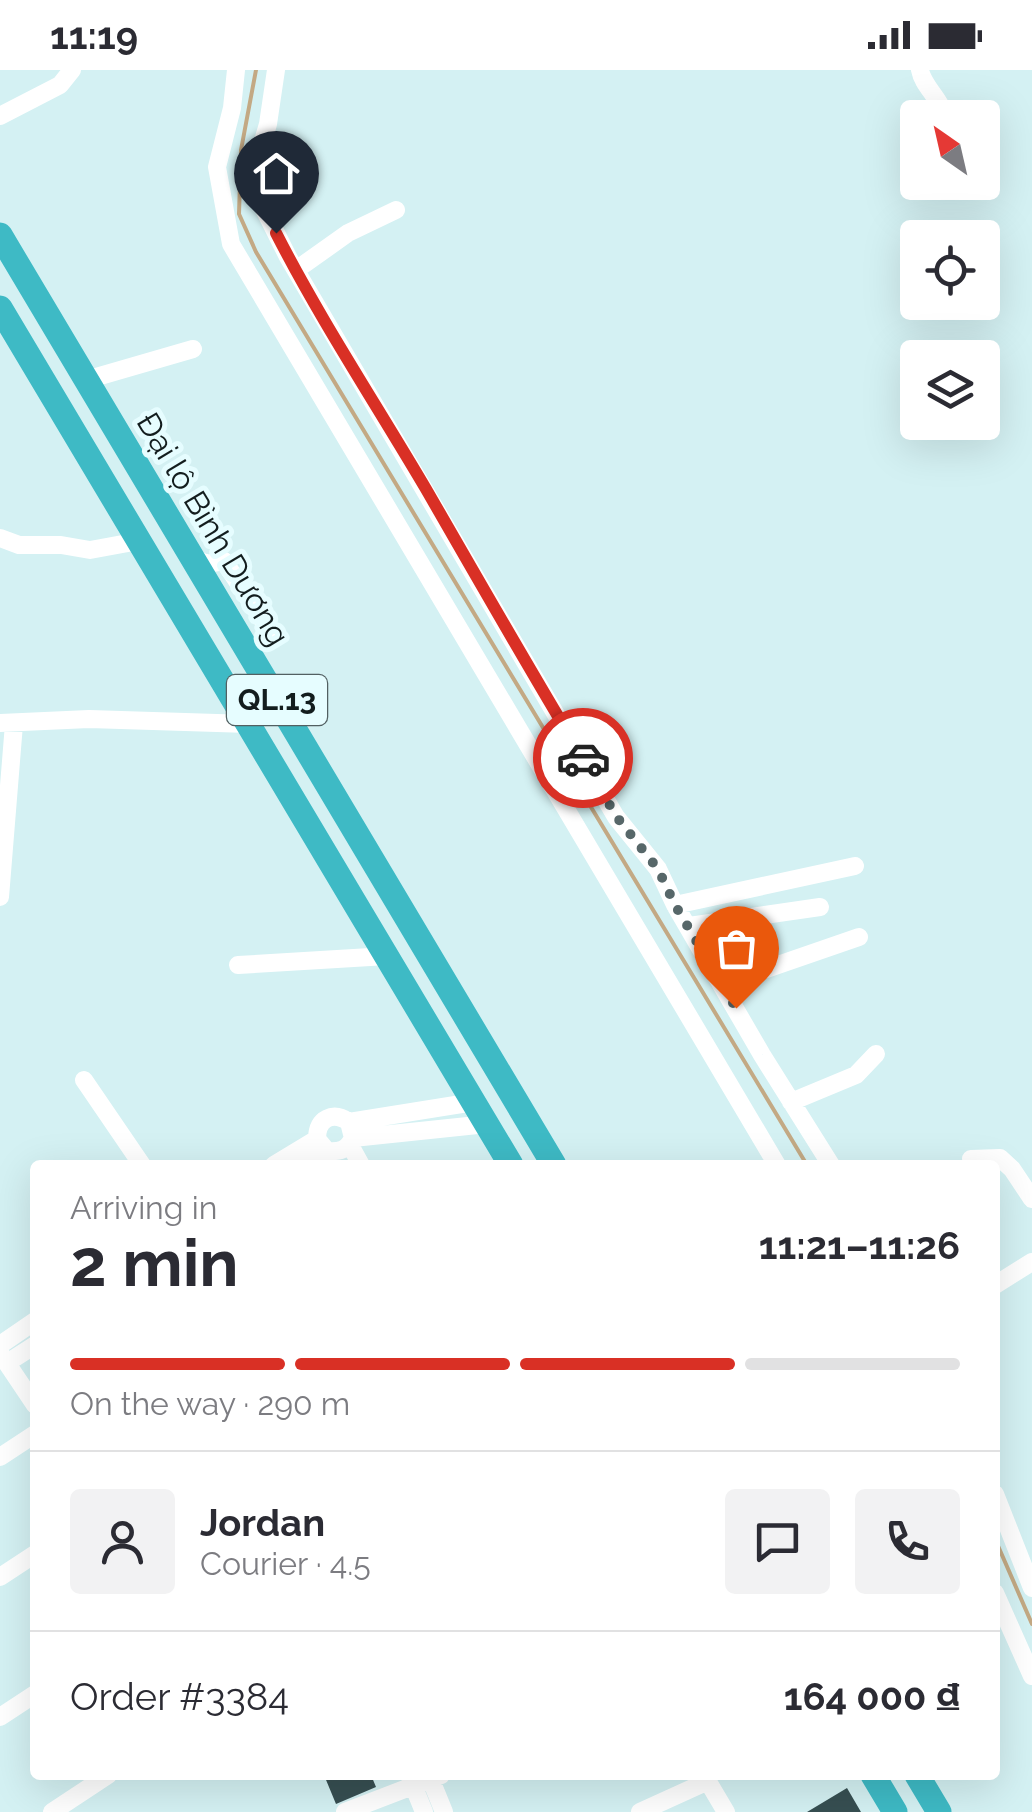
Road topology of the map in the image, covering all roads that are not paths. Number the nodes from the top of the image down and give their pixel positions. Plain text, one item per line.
1 (72, 70) edge
2 (236, 70) edge
3 (276, 70) edge
4 (920, 70) edge
5 (938, 100) edge
6 (0, 116) edge
7 (396, 210) dead end
8 (0, 235) edge
9 (296, 270) junction
10 (0, 308) edge
11 (194, 349) dead end
12 (86, 380) junction
13 (0, 538) edge
14 (139, 541) junction
15 (191, 556) junction
16 (272, 636) dead end
17 (7, 724) edge
18 (250, 724) junction
19 (854, 866) dead end
20 (0, 896) edge
21 (675, 905) junction
22 (820, 907) dead end
23 (689, 926) junction
24 (858, 937) dead end
25 (387, 956) junction
26 (238, 965) dead end
27 (723, 984) junction
28 (876, 1054) dead end
29 (84, 1080) dead end
30 (512, 1094) junction
31 (792, 1102) junction
32 (480, 1113) junction
33 (351, 1135) junction
34 (322, 1145) junction
35 (971, 1159) dead end
36 (139, 1160) edge
37 (286, 1160) edge
38 (310, 1160) edge
39 (359, 1160) edge
40 (508, 1160) edge
41 (551, 1160) edge
42 (774, 1160) edge
43 (828, 1160) edge
44 (1032, 1199) edge
45 (1032, 1262) edge
46 (1000, 1282) edge
47 (30, 1324) edge
48 (0, 1344) edge
49 (30, 1347) edge
50 (4, 1358) edge
51 (30, 1397) edge
52 (30, 1437) edge
53 (0, 1457) edge
54 (1000, 1507) edge
55 (30, 1557) edge
56 (0, 1577) edge
57 (1032, 1588) edge
58 (1000, 1603) edge
59 (1032, 1676) edge
60 (30, 1697) edge
61 (0, 1717) edge
62 (100, 1780) edge
63 (419, 1780) edge
64 (424, 1780) edge
65 (425, 1780) edge
66 (702, 1780) edge
67 (707, 1780) edge
68 (876, 1780) edge
69 (920, 1780) edge
70 (52, 1812) edge
71 (345, 1812) edge
72 (424, 1812) edge
73 (444, 1812) edge
74 (640, 1812) edge
75 (726, 1812) edge
76 (895, 1812) edge
77 (939, 1812) edge

1 - 6 street
2 - 42 street
3 - 9 street
4 - 5 street
7 - 9 street
8 - 12 highway, Đại lộ Bình Dương / QL.13
9 - 21 street
10 - 14 highway, QL.13
11 - 12 street
12 - 15 highway, Đại lộ Bình Dương / QL.13
13 - 14 street
14 - 18 highway, QL.13
15 - 16 street
15 - 30 highway, Đại lộ Bình Dương / QL.13
17 - 18 street
17 - 20 street
18 - 25 highway, QL.13
19 - 21 street
21 - 23 street
22 - 23 street
23 - 27 street
24 - 27 street
25 - 26 street
25 - 32 highway, QL.13
27 - 31 street
28 - 31 street
29 - 36 street
30 - 32 highway
30 - 41 highway, Đại lộ Bình Dương / QL.13
31 - 43 street
32 - 33 street
32 - 40 highway, QL.13
33 - 34 street
33 - 34 street
33 - 39 street
34 - 37 street
34 - 38 street
35 - 44 street
45 - 46 street
47 - 48 street
49 - 50 street
50 - 51 street
52 - 53 street
54 - 57 street
55 - 56 street
58 - 59 street
60 - 61 street
62 - 70 street
63 - 71 street
64 - 72 street
65 - 73 street
66 - 74 street
67 - 75 street
68 - 76 highway
69 - 77 highway

